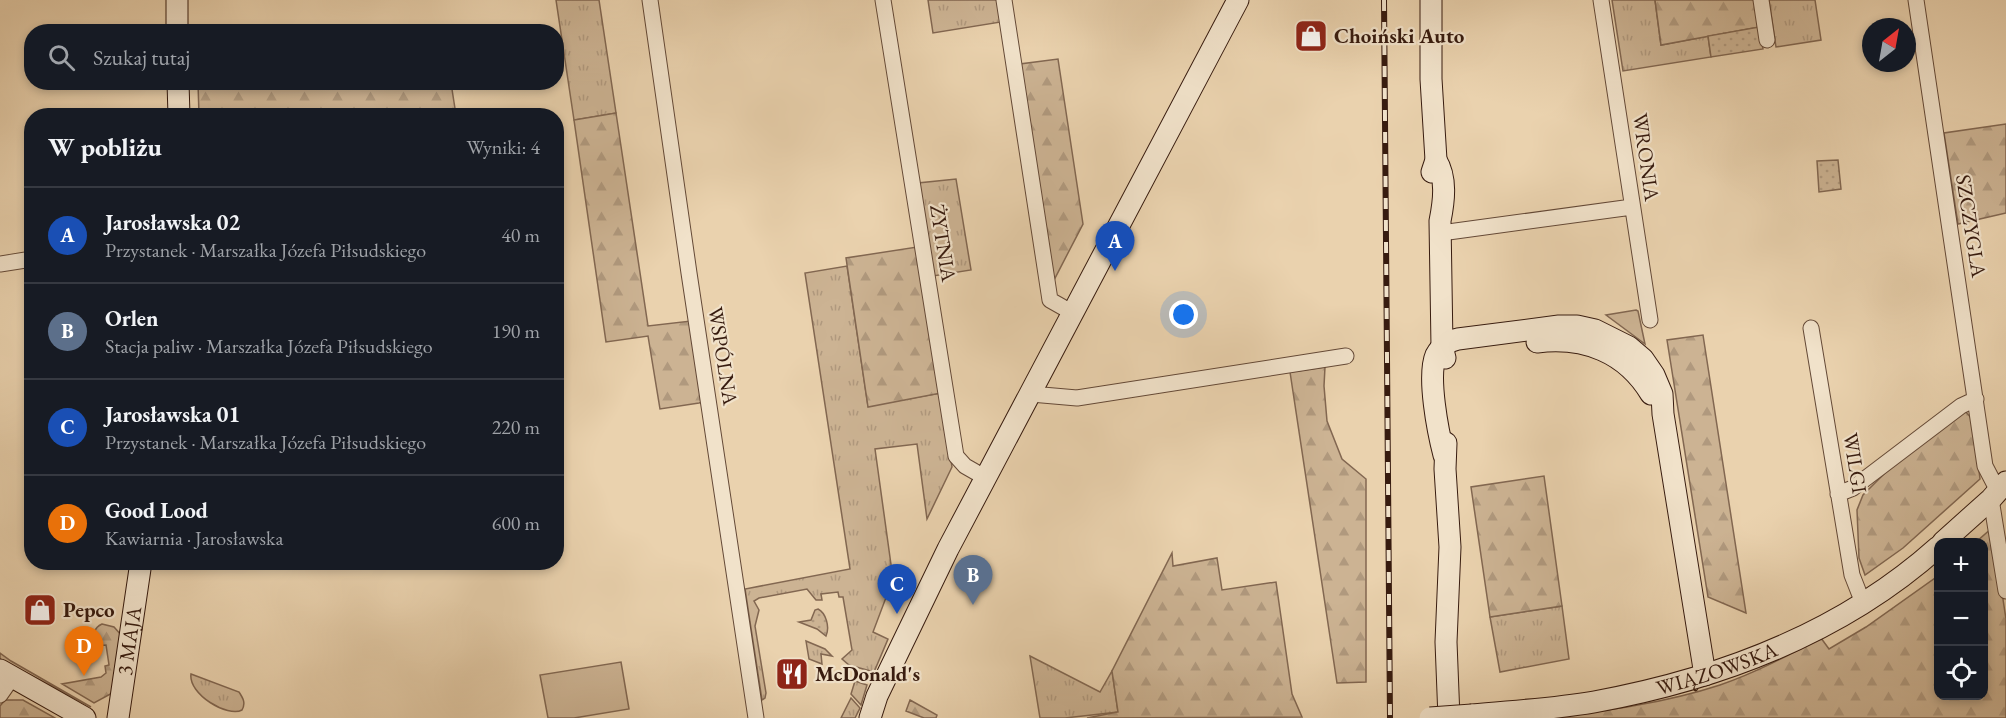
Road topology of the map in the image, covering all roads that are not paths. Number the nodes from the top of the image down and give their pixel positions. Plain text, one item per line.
1 (177, 0) edge
2 (650, 0) edge
3 (883, 0) edge
4 (1004, 0) edge
5 (1238, 0) edge
6 (1431, 0) edge
7 (1601, 0) edge
8 (1761, 0) edge
9 (1916, 0) edge
10 (177, 24) edge
11 (1767, 40) dead end
12 (178, 90) edge
13 (179, 108) edge
14 (1632, 207) junction
15 (1440, 227) junction
16 (24, 260) edge
17 (0, 264) edge
18 (1073, 313) junction
19 (1650, 320) dead end
20 (1811, 328) dead end
21 (1442, 346) junction
22 (1346, 356) dead end
23 (1031, 394) junction
24 (1976, 399) junction
25 (986, 478) junction
26 (1998, 491) edge
27 (1838, 494) junction
28 (1948, 538) edge
29 (1934, 551) edge
30 (140, 570) edge
31 (2006, 591) edge
32 (1863, 603) junction
33 (912, 627) junction
34 (1705, 675) junction
35 (4, 681) edge
36 (85, 718) edge
37 (118, 718) edge
38 (756, 718) edge
39 (870, 718) edge
40 (885, 718) edge
41 (1430, 718) edge
42 (1449, 718) edge

1 - 10 main road
2 - 38 street, WSPÓLNA
3 - 25 street, ŻYTNIA
4 - 18 street
5 - 18 main road
6 - 15 main road
7 - 14 street, WRONIA
8 - 11 street
9 - 24 street, SZCZYGLA
12 - 13 main road
14 - 15 street
14 - 19 street, WRONIA
15 - 21 main road
16 - 17 street
18 - 23 main road
20 - 27 street, WILGI
21 - 34 main road
21 - 42 main road
22 - 23 street
23 - 25 main road
24 - 26 street, SZCZYGLA
24 - 27 street
25 - 33 main road
26 - 28 main road
26 - 31 street, SZCZYGLA
27 - 32 street, WILGI
29 - 32 main road, WIĄZOWSKA
30 - 37 main road, 3 MAJA
32 - 34 main road, WIĄZOWSKA
33 - 39 main road
33 - 40 main road
34 - 41 main road, WIĄZOWSKA, bridge
35 - 36 main road

